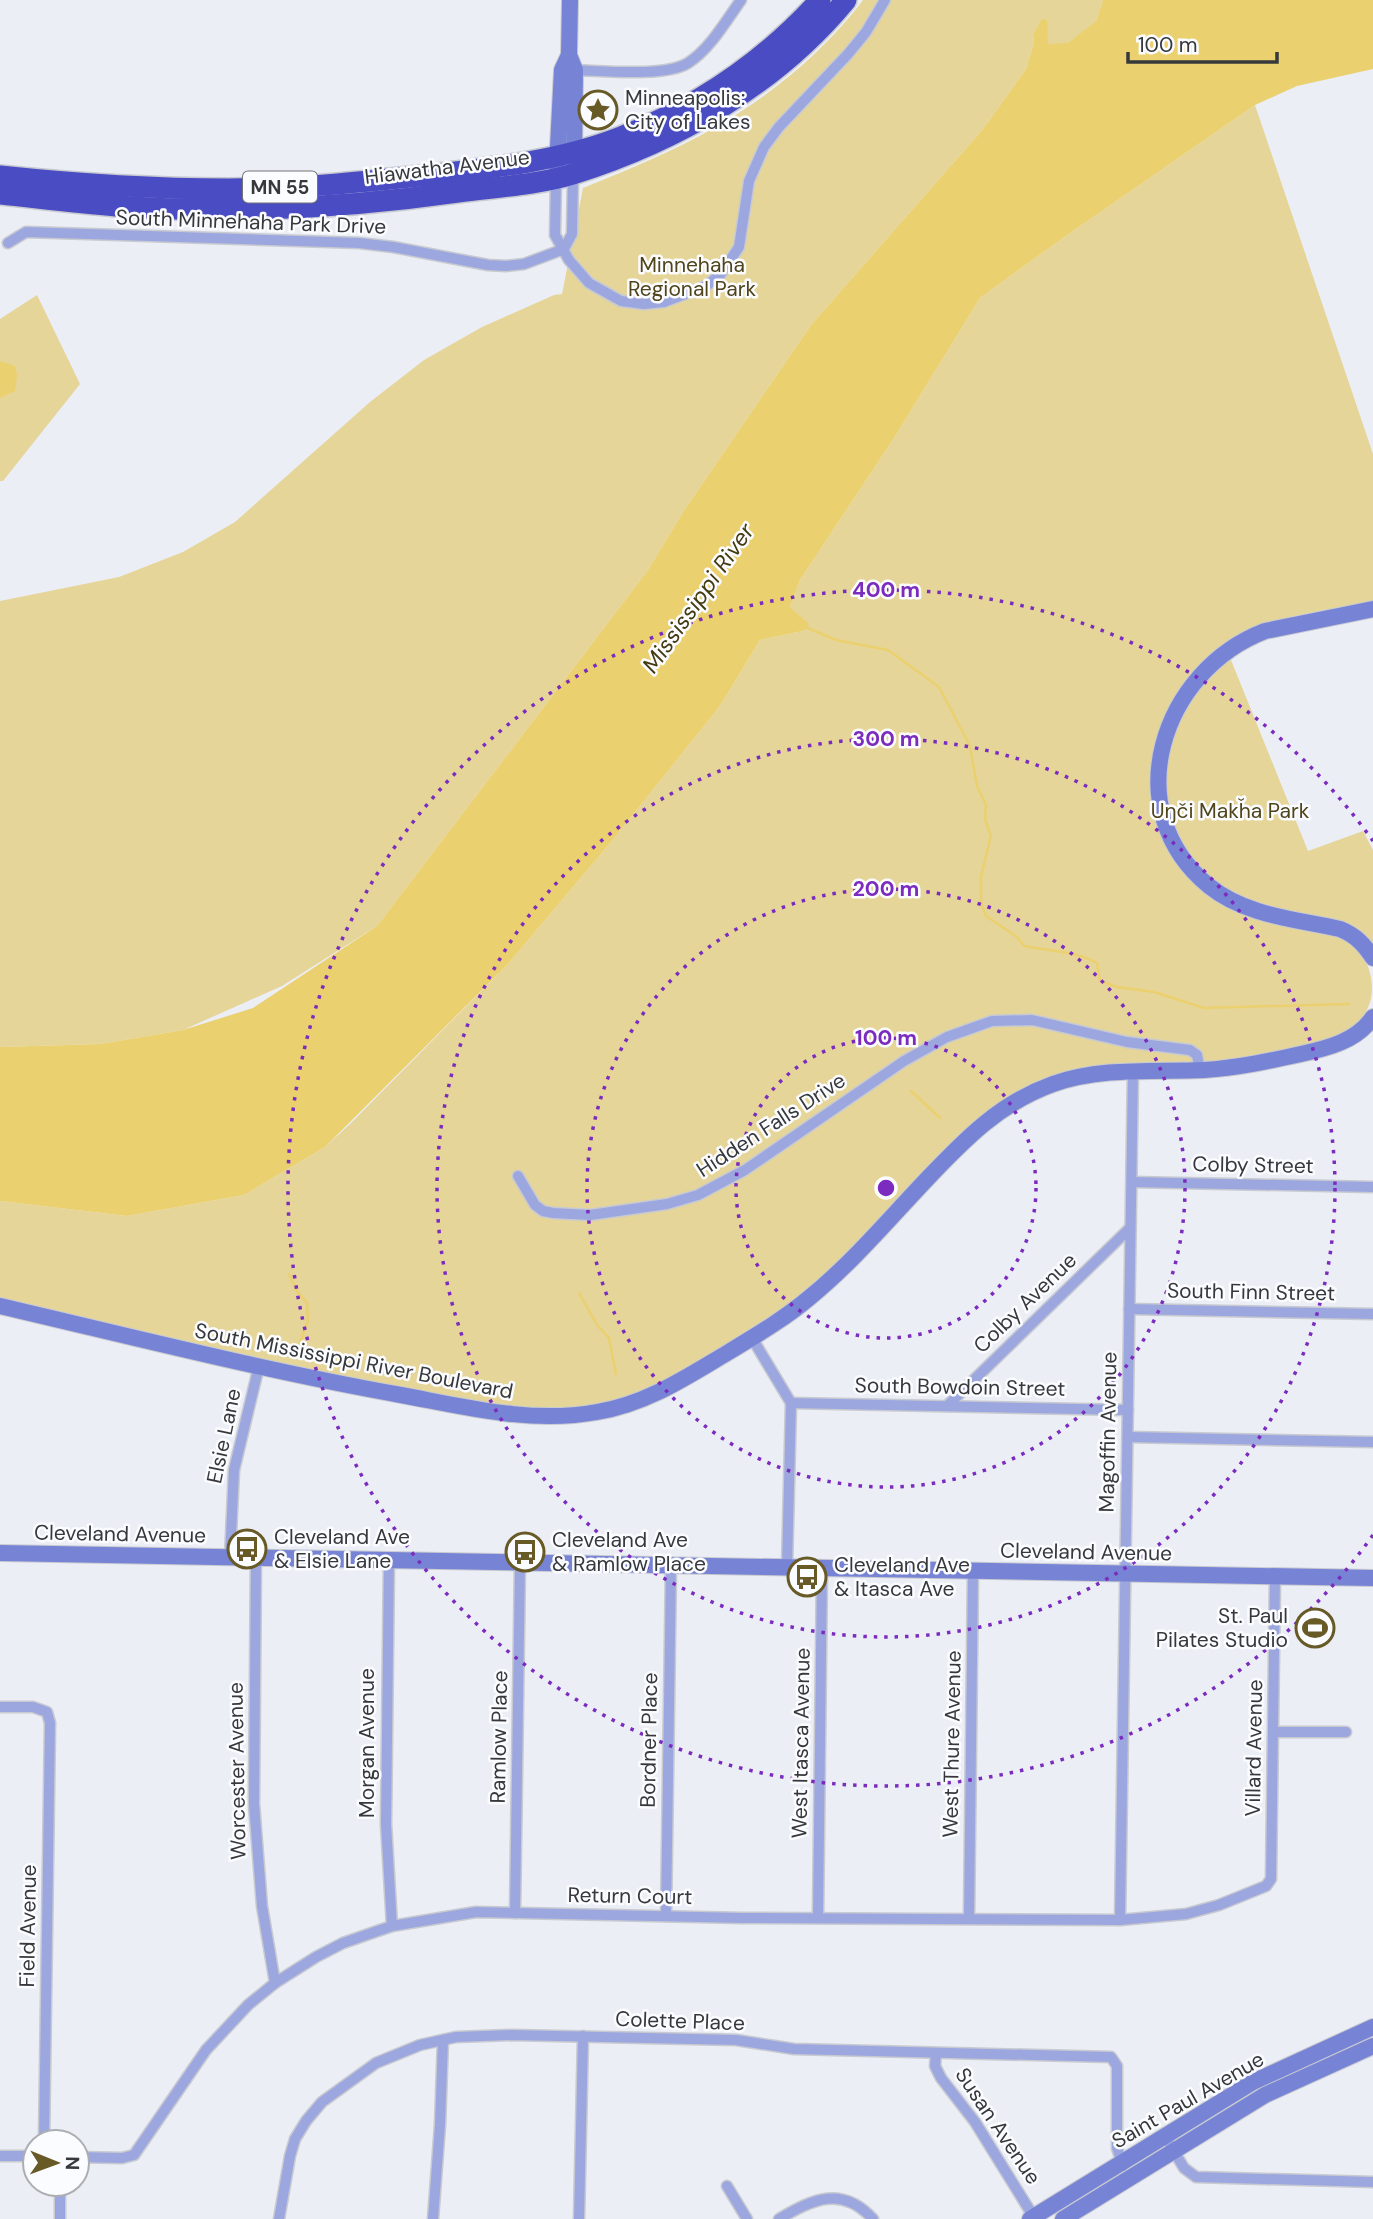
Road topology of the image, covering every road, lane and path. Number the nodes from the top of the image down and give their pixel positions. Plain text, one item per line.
1 (570, 0) edge
2 (741, 0) edge
3 (820, 0) edge
4 (846, 0) edge
5 (885, 0) edge
6 (569, 65) junction
7 (566, 154) junction
8 (0, 176) edge
9 (565, 176) junction
10 (0, 194) edge
11 (0, 205) edge
12 (116, 206) junction
13 (8, 243) dead end
14 (564, 249) junction
15 (1373, 609) edge
16 (1373, 958) edge
17 (1373, 1017) edge
18 (1200, 1070) junction
19 (1133, 1071) junction
20 (518, 1176) dead end
21 (1132, 1182) junction
22 (1373, 1187) edge
23 (1130, 1228) junction
24 (0, 1306) edge
25 (1129, 1309) junction
26 (1373, 1314) edge
27 (752, 1338) junction
28 (259, 1366) junction
29 (791, 1403) junction
30 (947, 1406) junction
31 (1128, 1410) junction
32 (1128, 1437) junction
33 (1373, 1442) edge
34 (0, 1553) edge
35 (230, 1557) junction
36 (256, 1557) junction
37 (389, 1560) junction
38 (520, 1562) junction
39 (671, 1565) junction
40 (787, 1567) junction
41 (822, 1568) junction
42 (973, 1571) junction
43 (1126, 1574) junction
44 (1276, 1577) junction
45 (1373, 1578) edge
46 (0, 1707) edge
47 (1275, 1732) junction
48 (1346, 1732) dead end
49 (1271, 1879) joint
50 (515, 1913) junction
51 (666, 1916) junction
52 (818, 1918) junction
53 (969, 1918) junction
54 (1120, 1920) junction
55 (392, 1926) junction
56 (275, 1983) junction
57 (1373, 2027) edge
58 (583, 2036) junction
59 (443, 2040) junction
60 (1373, 2046) edge
61 (936, 2053) junction
62 (44, 2128) edge
63 (1165, 2136) junction
64 (1174, 2151) junction
65 (0, 2156) edge
66 (21, 2156) edge
67 (91, 2157) edge
68 (1121, 2163) junction
69 (1129, 2178) junction
70 (1373, 2182) edge
71 (727, 2186) dead end
72 (60, 2198) edge
73 (1033, 2218) edge
74 (60, 2219) edge
75 (279, 2219) edge
76 (433, 2219) edge
77 (579, 2219) edge
78 (747, 2219) edge
79 (779, 2219) edge
80 (873, 2219) edge
81 (1063, 2219) edge

1 - 6 street
2 - 6 street
3 - 7 highway, Hiawatha Avenue / MN 55
4 - 9 highway, Hiawatha Avenue / MN 55
5 - 14 street
6 - 7 street
7 - 8 highway, Hiawatha Avenue / MN 55
7 - 9 street
9 - 12 highway, Hiawatha Avenue / MN 55
9 - 14 street
9 - 14 street
10 - 12 highway, Hiawatha Avenue
11 - 12 highway, MN 55
13 - 14 street, South Minnehaha Park Drive
15 - 16 street
17 - 18 street, South Mississippi River Boulevard
18 - 19 street, South Mississippi River Boulevard
18 - 20 street, Hidden Falls Drive
19 - 21 street, Magoffin Avenue
19 - 27 street, South Mississippi River Boulevard
21 - 22 street, Colby Street
21 - 23 street, Magoffin Avenue
23 - 25 street, Magoffin Avenue
23 - 30 street, Colby Avenue
24 - 28 street, South Mississippi River Boulevard
25 - 26 street, South Finn Street
25 - 31 street, Magoffin Avenue
27 - 28 street, South Mississippi River Boulevard
27 - 29 street
28 - 35 street, Elsie Lane
29 - 30 street, South Bowdoin Street
29 - 40 street
30 - 31 street, South Bowdoin Street
31 - 32 street, Magoffin Avenue
32 - 33 street
32 - 43 street, Magoffin Avenue
34 - 35 street, Cleveland Avenue
35 - 36 street, Cleveland Avenue
36 - 37 street, Cleveland Avenue
36 - 56 street, Worcester Avenue
37 - 38 street, Cleveland Avenue
37 - 55 street, Morgan Avenue
38 - 39 street, Cleveland Avenue
38 - 50 street, Ramlow Place
39 - 40 street, Cleveland Avenue
39 - 51 street, Bordner Place
40 - 41 street, Cleveland Avenue
41 - 42 street, Cleveland Avenue
41 - 52 street, West Itasca Avenue
42 - 43 street, Cleveland Avenue
42 - 53 street, West Thure Avenue
43 - 44 street, Cleveland Avenue
43 - 54 street, Magoffin Avenue
44 - 45 street, Cleveland Avenue
44 - 47 street, Villard Avenue
46 - 62 street, Field Avenue
47 - 48 street
47 - 49 street, Villard Avenue
49 - 54 street, Return Court
50 - 51 street, Return Court
50 - 55 street, Return Court
51 - 52 street, Return Court
52 - 53 street, Return Court
53 - 54 street, Return Court
55 - 56 street, Return Court
56 - 67 street, Return Court
57 - 63 street, Saint Paul Avenue
58 - 59 street, Colette Place
58 - 61 street, Colette Place
58 - 77 street
59 - 75 street, Colette Place
59 - 76 street
60 - 64 street, Saint Paul Avenue
61 - 68 street, Colette Place
61 - 73 street, Susan Avenue
63 - 64 street
63 - 68 street, Saint Paul Avenue
64 - 69 street, Saint Paul Avenue
64 - 70 street
65 - 66 street
68 - 69 street
68 - 73 street, Saint Paul Avenue
69 - 81 street, Saint Paul Avenue
71 - 78 street
72 - 74 street
79 - 80 street

